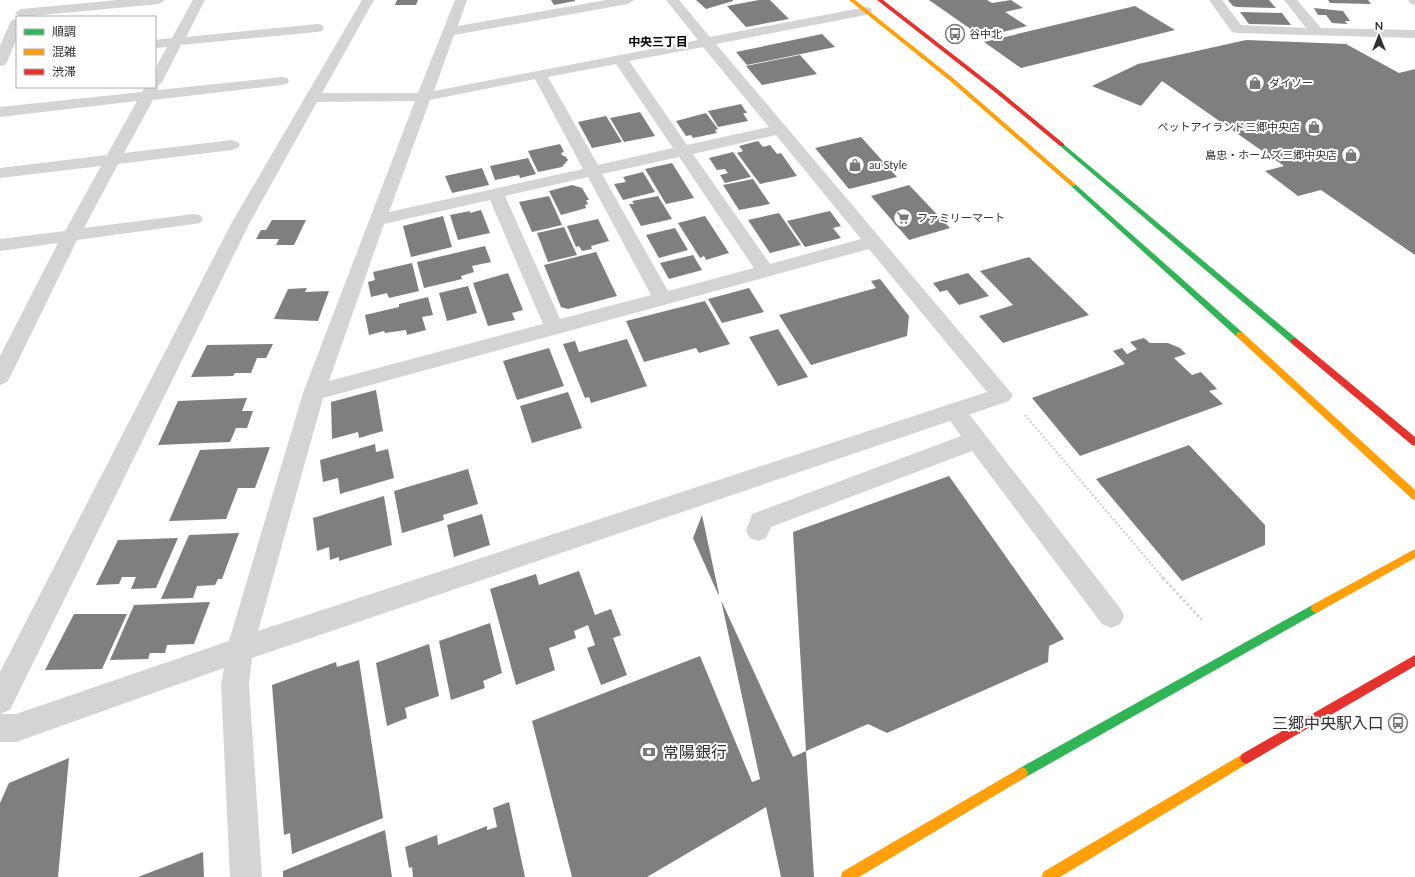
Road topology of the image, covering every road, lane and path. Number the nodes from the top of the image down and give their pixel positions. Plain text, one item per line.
1 (28, 0) edge
2 (159, 0) edge
3 (199, 0) edge
4 (368, 0) edge
5 (461, 0) edge
6 (628, 0) edge
7 (672, 0) edge
8 (852, 0) edge
9 (880, 0) edge
10 (1215, 0) edge
11 (1290, 0) edge
12 (866, 11) junction
13 (20, 16) edge
14 (35, 16) edge
15 (16, 25) edge
16 (317, 28) dead end
17 (448, 32) junction
18 (1317, 32) junction
19 (1415, 34) edge
20 (708, 41) junction
21 (176, 42) junction
22 (156, 44) edge
23 (16, 58) edge
24 (620, 59) junction
25 (1, 61) edge
26 (540, 75) junction
27 (156, 80) edge
28 (282, 81) dead end
29 (152, 88) edge
30 (156, 88) edge
31 (423, 97) junction
32 (312, 98) junction
33 (0, 112) edge
34 (780, 129) junction
35 (232, 145) dead end
36 (682, 150) junction
37 (112, 160) junction
38 (592, 171) junction
39 (0, 173) edge
40 (495, 193) junction
41 (194, 219) dead end
42 (377, 220) junction
43 (72, 235) junction
44 (873, 242) junction
45 (0, 245) edge
46 (765, 270) junction
47 (662, 298) junction
48 (554, 327) junction
49 (0, 377) edge
50 (314, 393) junction
51 (1002, 395) junction
52 (954, 411) junction
53 (976, 440) junction
54 (1415, 442) edge
55 (1415, 496) edge
56 (758, 531) dead end
57 (1415, 553) edge
58 (1111, 616) dead end
59 (1202, 620) dead end
60 (240, 650) junction
61 (1415, 660) edge
62 (0, 700) edge
63 (0, 728) edge
64 (246, 877) edge
65 (847, 877) edge
66 (1048, 877) edge

1 - 13 street
2 - 14 street
3 - 21 street
4 - 32 street
5 - 17 street
6 - 17 street
7 - 20 street
8 - 12 street
9 - 54 street
10 - 18 street
11 - 18 street
12 - 20 street
12 - 55 street
15 - 25 street
16 - 21 street
17 - 31 street
18 - 19 street
20 - 24 street
20 - 34 street
21 - 22 street
21 - 27 street
23 - 25 street
24 - 26 street
24 - 36 street
26 - 31 street
26 - 38 street
28 - 30 street
29 - 33 street
29 - 37 street
31 - 32 street
31 - 42 street
32 - 62 street
34 - 36 street
34 - 44 street
35 - 37 street
36 - 38 street
36 - 46 street
37 - 39 street
37 - 43 street
38 - 40 street
38 - 47 street
40 - 42 street
40 - 48 street
41 - 43 street
42 - 50 street
43 - 45 street
43 - 49 street
44 - 46 street
44 - 51 street
46 - 47 street
47 - 48 street
48 - 50 street
50 - 60 street
51 - 52 street
51 - 59 path
52 - 53 street
52 - 60 street
53 - 56 street
53 - 58 street
57 - 65 street
60 - 63 street
60 - 64 street
61 - 66 street

